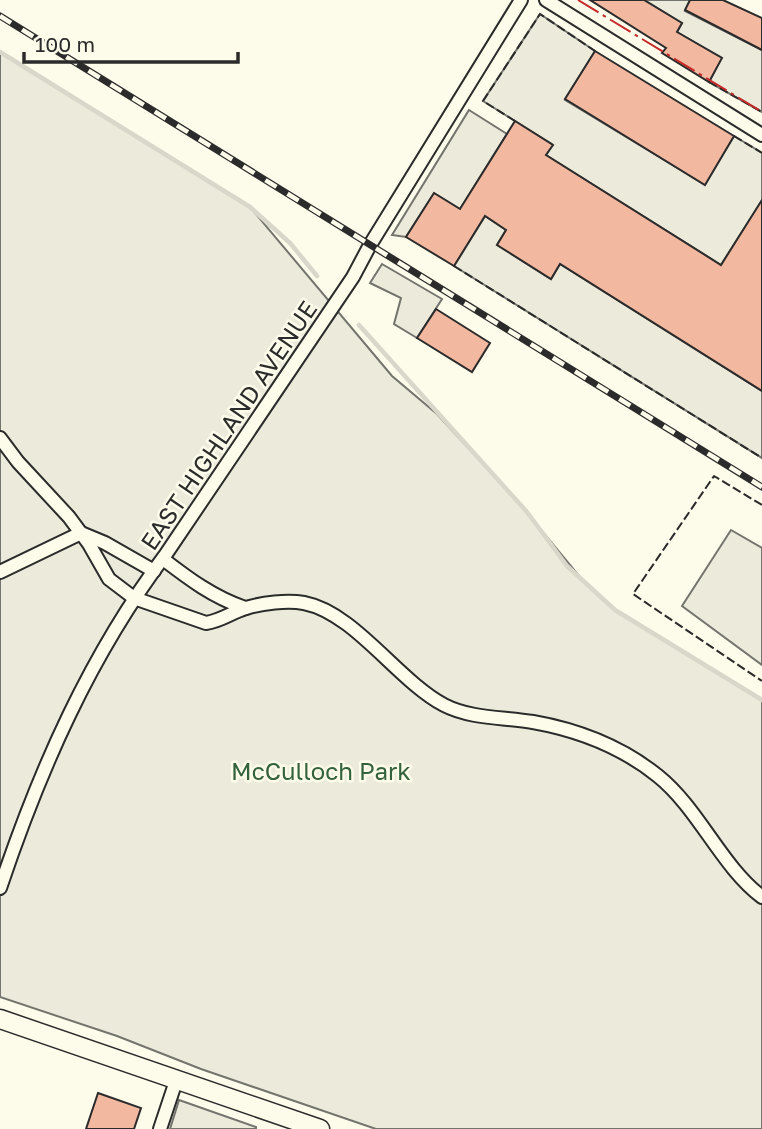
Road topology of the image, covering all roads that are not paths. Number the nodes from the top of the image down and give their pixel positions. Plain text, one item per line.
1 (521, 0) edge
2 (546, 0) edge
3 (762, 135) edge
4 (0, 438) edge
5 (81, 533) junction
6 (163, 559) junction
7 (154, 571) junction
8 (0, 572) edge
9 (134, 598) junction
10 (245, 608) junction
11 (1, 883) edge
12 (762, 897) edge
13 (0, 1019) edge
14 (176, 1080) junction
15 (160, 1129) edge
16 (320, 1129) edge

1 - 6 street, EAST HIGHLAND AVENUE
2 - 3 street
4 - 5 street
5 - 7 street
5 - 8 street
5 - 9 street
6 - 7 street, EAST HIGHLAND AVENUE
6 - 10 street
7 - 9 street, EAST HIGHLAND AVENUE
9 - 10 street
9 - 11 street, EAST HIGHLAND AVENUE
10 - 12 street
13 - 14 main road
14 - 15 street
14 - 16 main road

